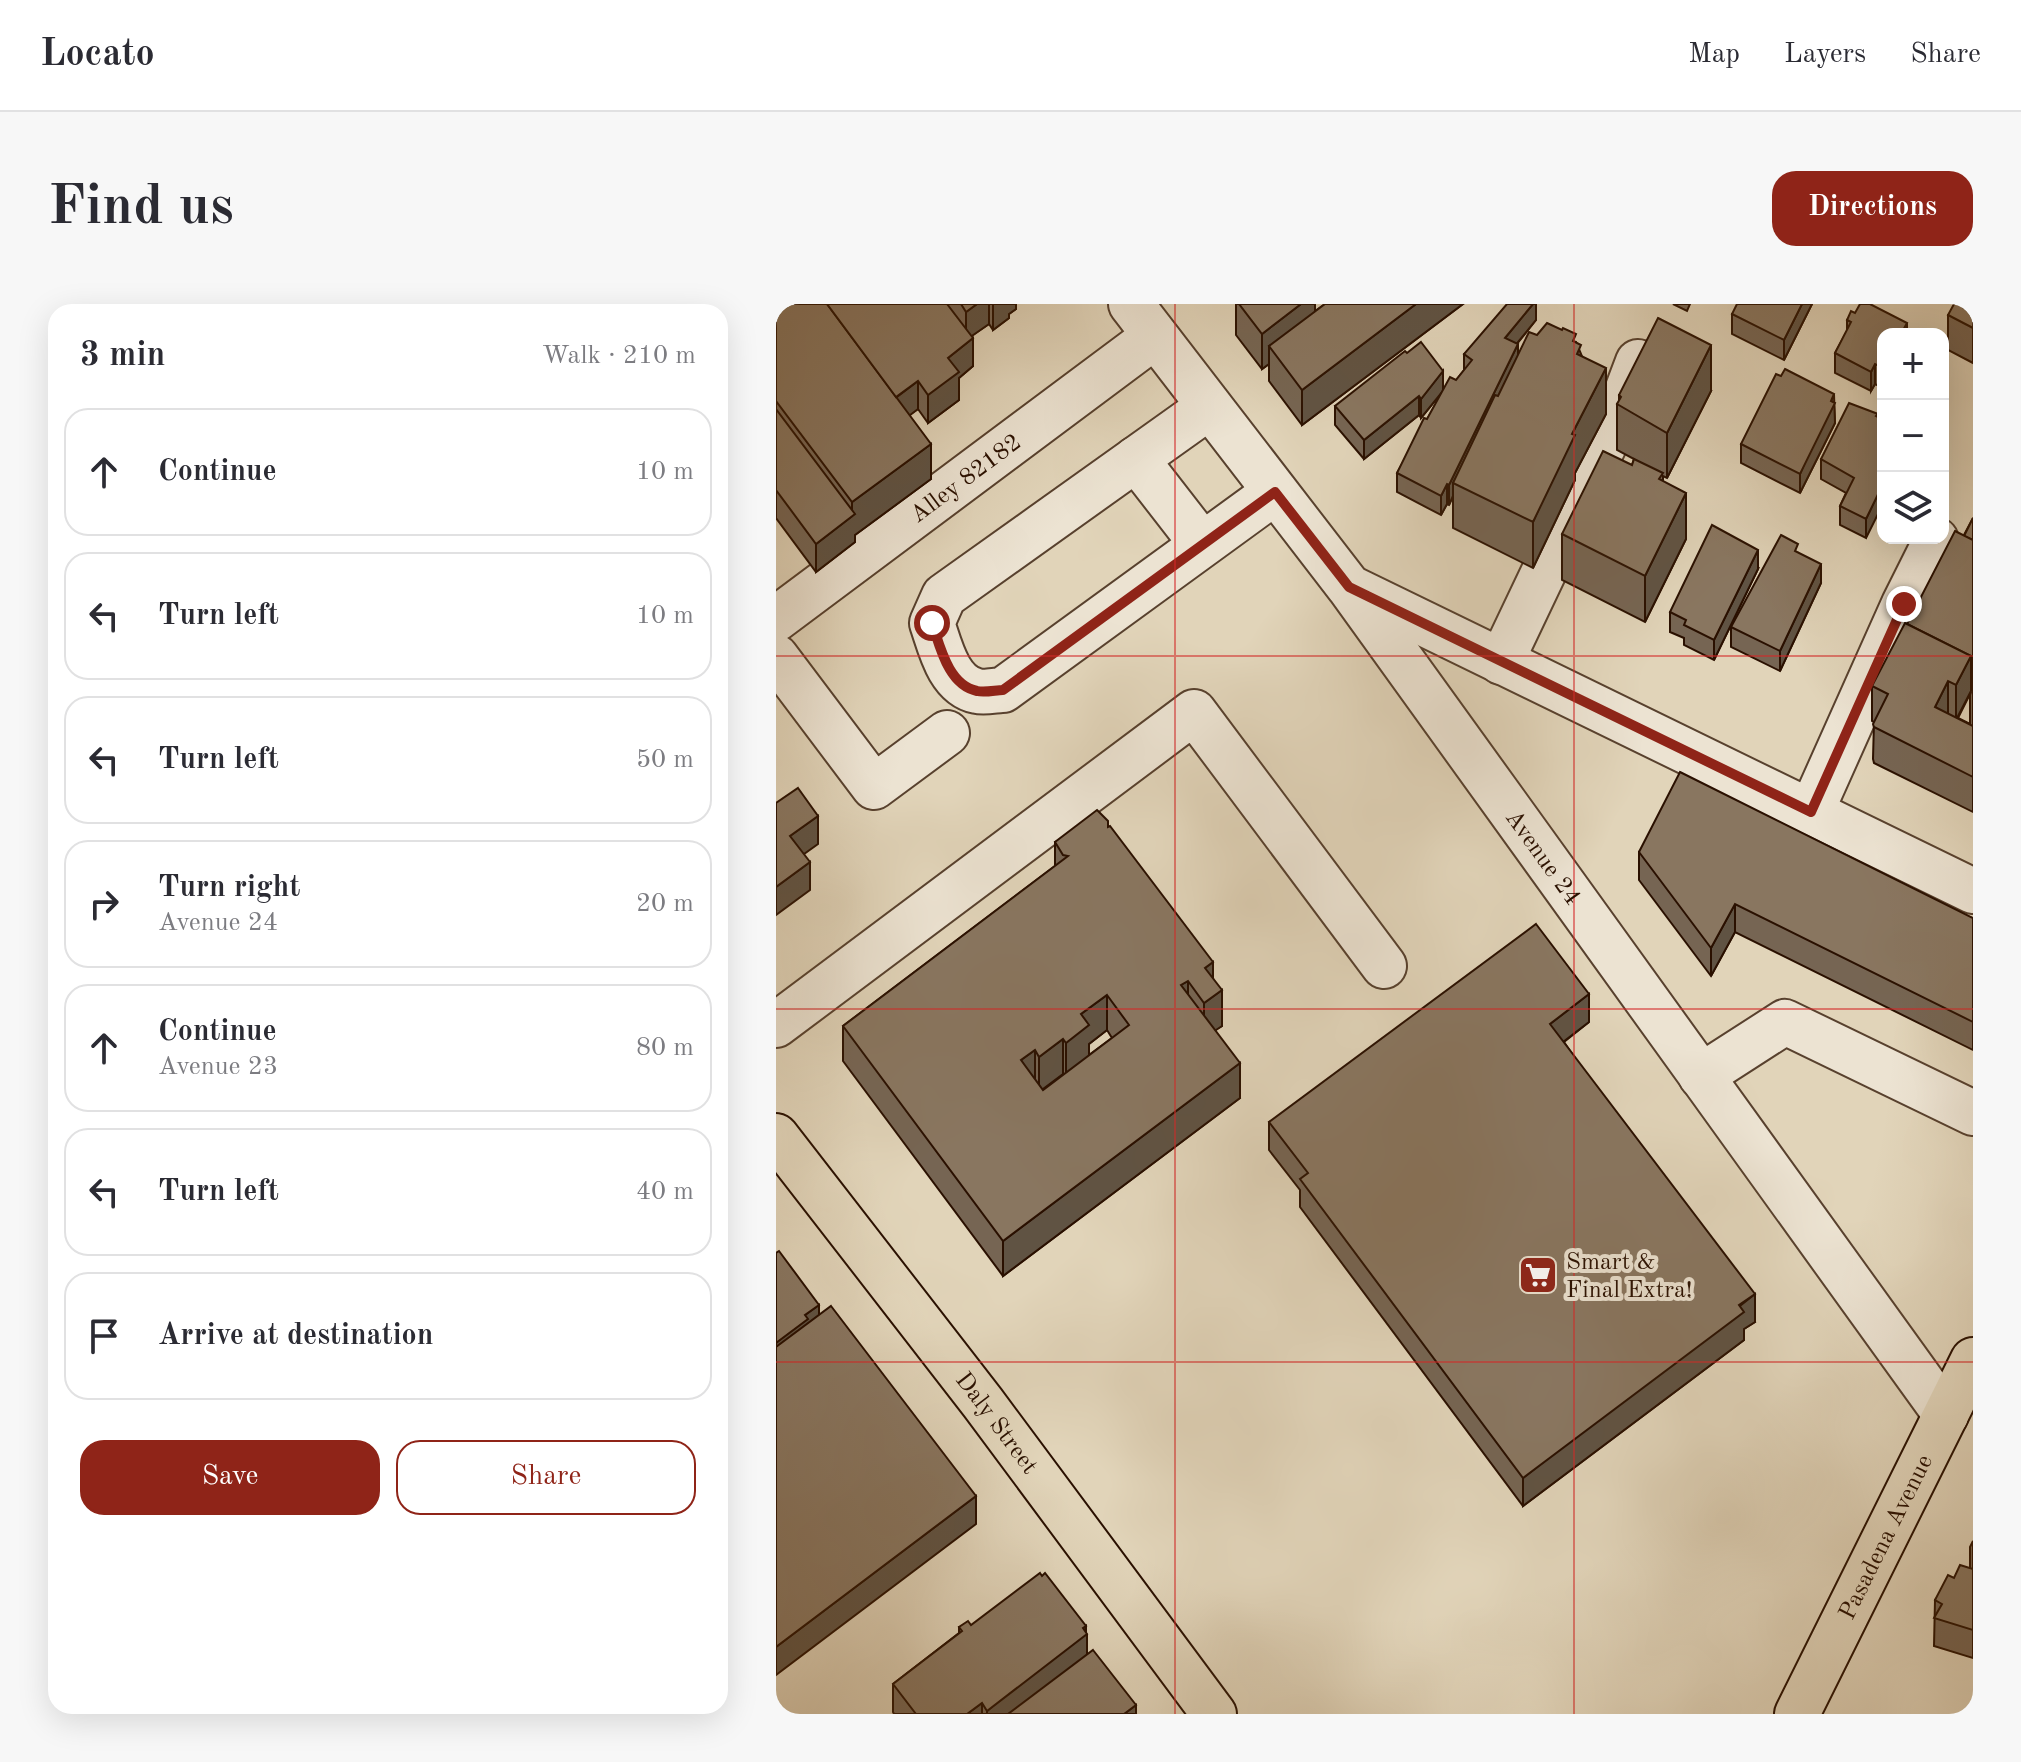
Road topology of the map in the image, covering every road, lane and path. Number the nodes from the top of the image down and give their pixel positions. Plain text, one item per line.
1 (1143, 320) edge
2 (1641, 353) edge
3 (1209, 407) junction
4 (1136, 459) junction
5 (1275, 492) junction
6 (1202, 544) junction
7 (1934, 544) edge
8 (1349, 587) junction
9 (776, 619) edge
10 (776, 657) edge
11 (1501, 662) junction
12 (947, 733) dead end
13 (1811, 812) junction
14 (1973, 891) edge
15 (1384, 966) dead end
16 (776, 1025) edge
17 (1701, 1076) junction
18 (1973, 1113) edge
19 (776, 1136) edge
20 (1973, 1360) edge
21 (1946, 1415) junction
22 (1214, 1714) edge
23 (1797, 1714) edge

1 - 3 street, Avenue 24
1 - 9 street, Alley 82182
2 - 11 street
3 - 4 street
3 - 5 street, Avenue 24
4 - 6 street
4 - 6 street
5 - 6 street
5 - 8 street, Avenue 24
7 - 13 street
8 - 11 street
8 - 17 street, Avenue 24
10 - 12 street
11 - 13 street
13 - 14 street
15 - 16 street
17 - 18 street
17 - 21 street, Avenue 24
19 - 22 main road, Daly Street
20 - 21 main road, Pasadena Avenue
21 - 23 main road, Pasadena Avenue

